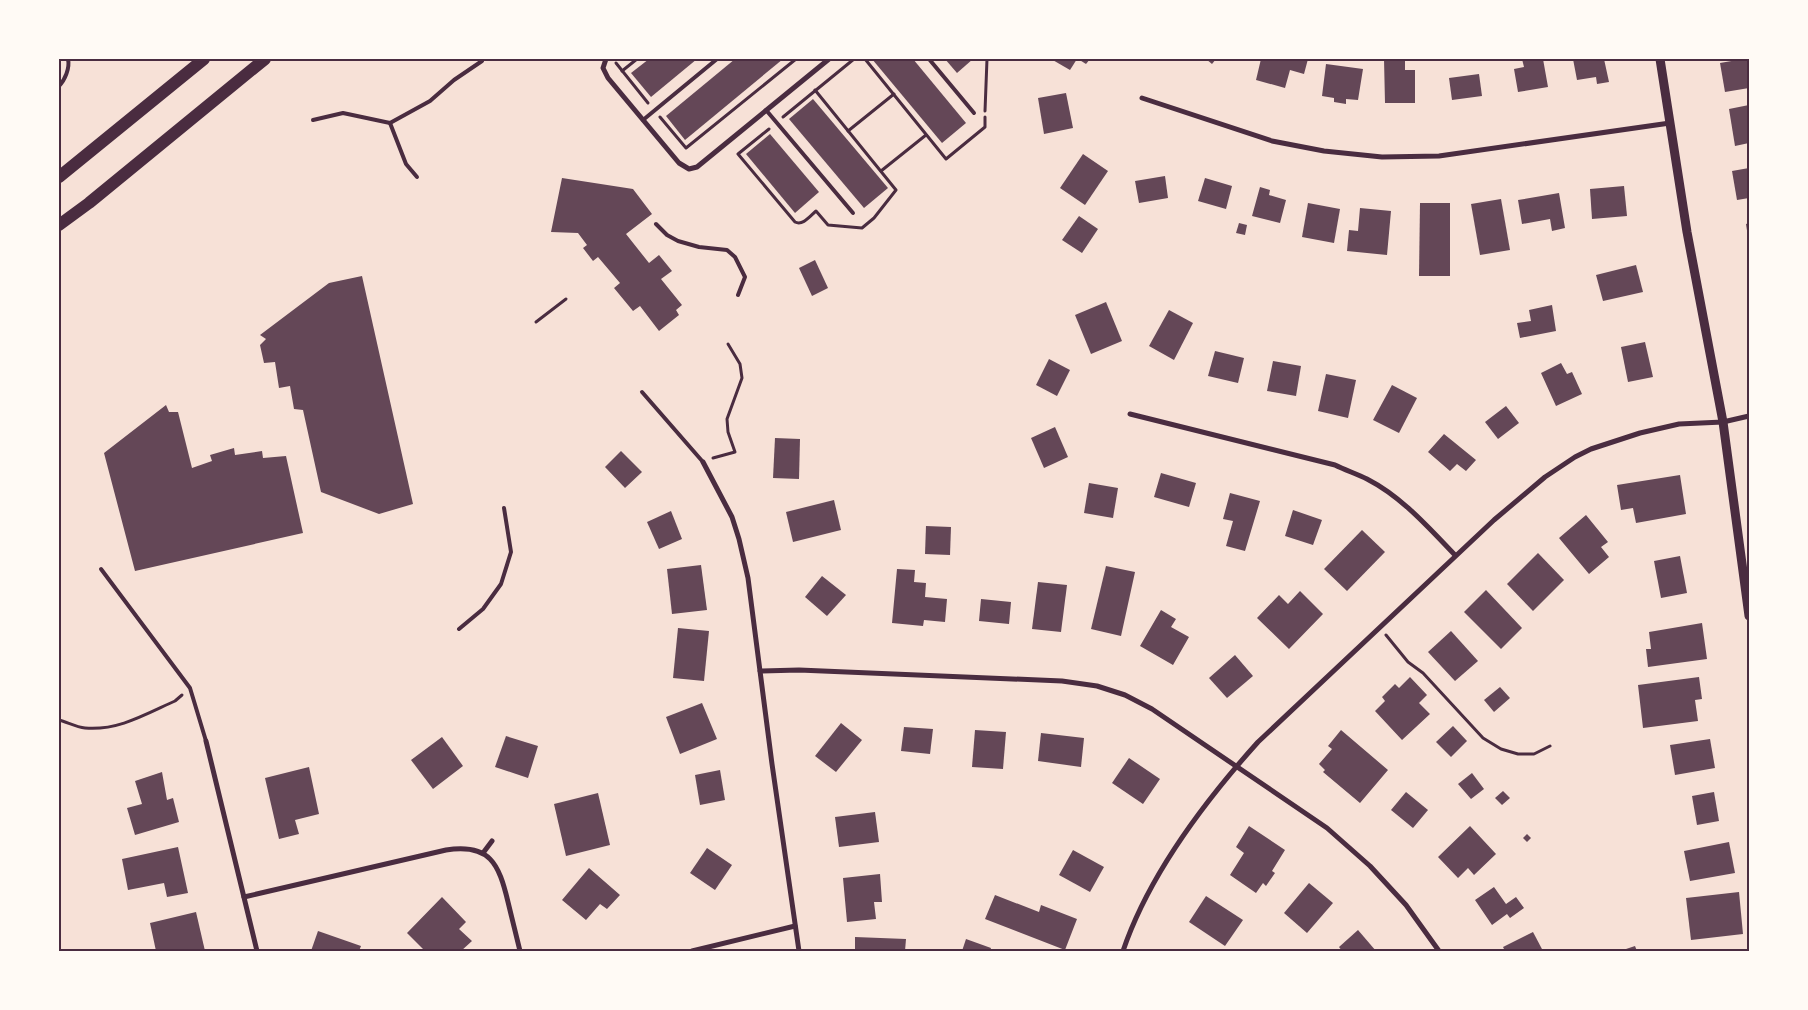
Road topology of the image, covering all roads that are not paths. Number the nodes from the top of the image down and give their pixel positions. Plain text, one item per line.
1 (68, 59) edge
2 (204, 59) edge
3 (265, 59) edge
4 (606, 59) edge
5 (717, 59) edge
6 (829, 59) edge
7 (929, 59) edge
8 (1660, 59) edge
9 (482, 60) dead end
10 (59, 86) edge
11 (1142, 98) dead end
12 (766, 110) junction
13 (974, 113) dead end
14 (313, 120) dead end
15 (643, 120) junction
16 (390, 123) junction
17 (1670, 123) junction
18 (59, 177) edge
19 (417, 177) dead end
20 (853, 213) dead end
21 (656, 224) dead end
22 (59, 225) edge
23 (738, 295) dead end
24 (642, 392) dead end
25 (1130, 414) dead end
26 (1749, 416) edge
27 (1723, 422) junction
28 (703, 462) joint
29 (504, 508) dead end
30 (1454, 555) junction
31 (101, 569) dead end
32 (1749, 616) edge
33 (459, 630) dead end
34 (760, 671) junction
35 (206, 741) joint
36 (1236, 766) junction
37 (492, 841) dead end
38 (483, 853) junction
39 (244, 897) junction
40 (795, 926) junction
41 (257, 951) edge
42 (520, 951) edge
43 (692, 951) edge
44 (799, 951) edge
45 (1123, 951) edge
46 (1439, 951) edge

1 - 10 lane
2 - 18 main road
3 - 22 main road
4 - 15 street
5 - 15 lane
6 - 12 street
7 - 13 lane
8 - 17 street
9 - 16 lane
11 - 17 street
12 - 15 street
12 - 20 lane
14 - 16 lane
16 - 19 lane
17 - 27 street
21 - 23 lane
24 - 28 lane
25 - 30 street
26 - 27 street
27 - 30 street
27 - 32 street
28 - 34 street
29 - 33 lane
30 - 36 street
31 - 35 lane
34 - 36 street
34 - 40 street
35 - 39 street
36 - 45 street
36 - 46 street
37 - 38 street
38 - 39 street
38 - 42 street
39 - 41 street
40 - 43 street
40 - 44 street

